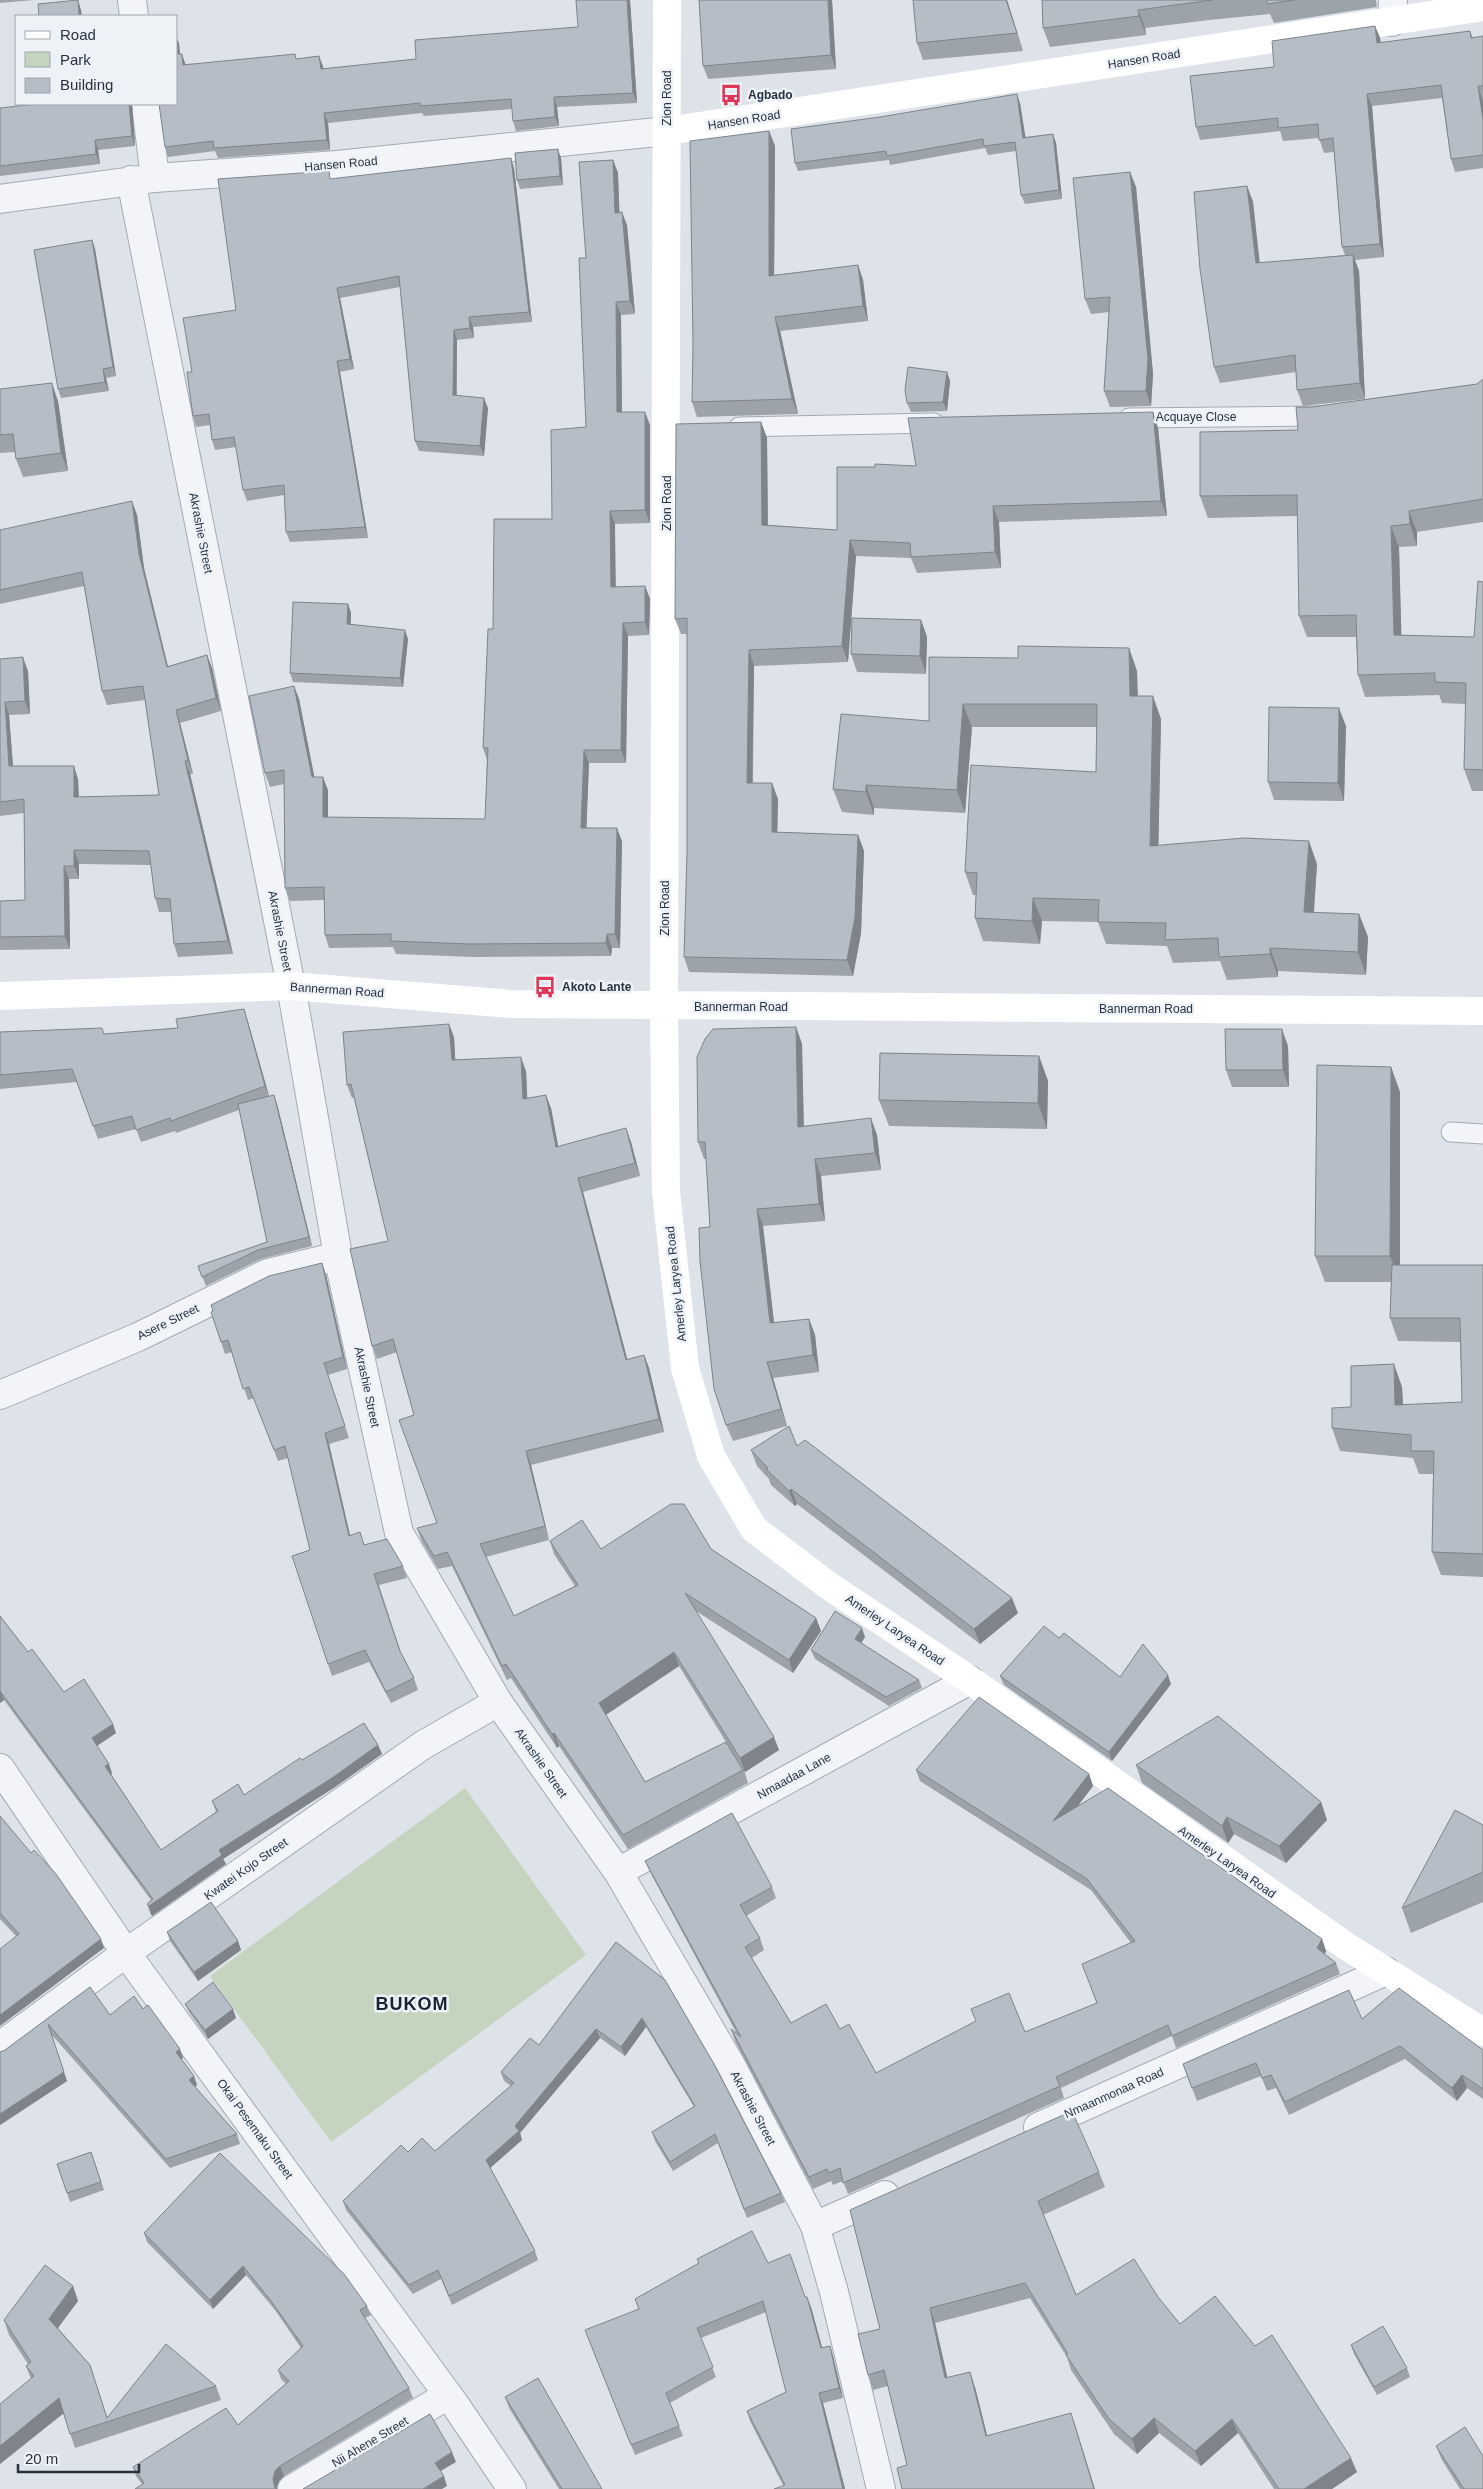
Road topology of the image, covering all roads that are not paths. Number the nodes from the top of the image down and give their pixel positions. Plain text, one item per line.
1 (132, 0) edge
2 (667, 0) edge
3 (1483, 7) edge
4 (1392, 11) edge
5 (134, 15) edge
6 (146, 105) edge
7 (667, 131) junction
8 (143, 179) junction
9 (0, 199) edge
10 (1338, 414) edge
11 (1110, 418) edge
12 (953, 422) edge
13 (717, 428) edge
14 (291, 986) junction
15 (0, 996) edge
16 (664, 1007) junction
17 (1483, 1011) edge
18 (1451, 1132) dead end
19 (1483, 1134) edge
20 (338, 1256) junction
21 (0, 1395) edge
22 (970, 1680) junction
23 (498, 1702) junction
24 (0, 1768) edge
25 (618, 1872) junction
26 (126, 1953) junction
27 (1386, 1971) junction
28 (1483, 2032) edge
29 (0, 2046) edge
30 (1016, 2137) edge
31 (906, 2186) edge
32 (815, 2226) junction
33 (448, 2395) junction
34 (292, 2489) edge
35 (512, 2489) edge
36 (881, 2489) edge

1 - 5 street
2 - 7 street, Zion Road
3 - 4 street, Hansen Road
4 - 7 street, Hansen Road
6 - 8 street, Akrashie Street
7 - 8 street, Hansen Road
7 - 16 street, Zion Road
8 - 9 street, Hansen Road
8 - 14 street, Akrashie Street
10 - 11 lane, Acquaye Close
12 - 13 lane
14 - 15 street, Bannerman Road
14 - 16 street, Bannerman Road
14 - 20 street, Akrashie Street
16 - 17 street, Bannerman Road
16 - 22 street, Amerley Laryea Road
18 - 19 lane
20 - 21 street, Asere Street
20 - 23 street, Akrashie Street
22 - 25 street, Nmaadaa Lane
22 - 27 street, Amerley Laryea Road
23 - 25 street, Akrashie Street
23 - 26 street, Kwatei Kojo Street
24 - 26 street, Okai Pesemaku Street
25 - 32 street, Akrashie Street
26 - 29 street, Kwatei Kojo Street
26 - 33 street, Okai Pesemaku Street
27 - 28 street, Amerley Laryea Road
27 - 30 street, Nmaanmonaa Road
31 - 32 street
32 - 36 street, Akrashie Street
33 - 34 street, Nii Ahene Street
33 - 35 street, Okai Pesemaku Street

